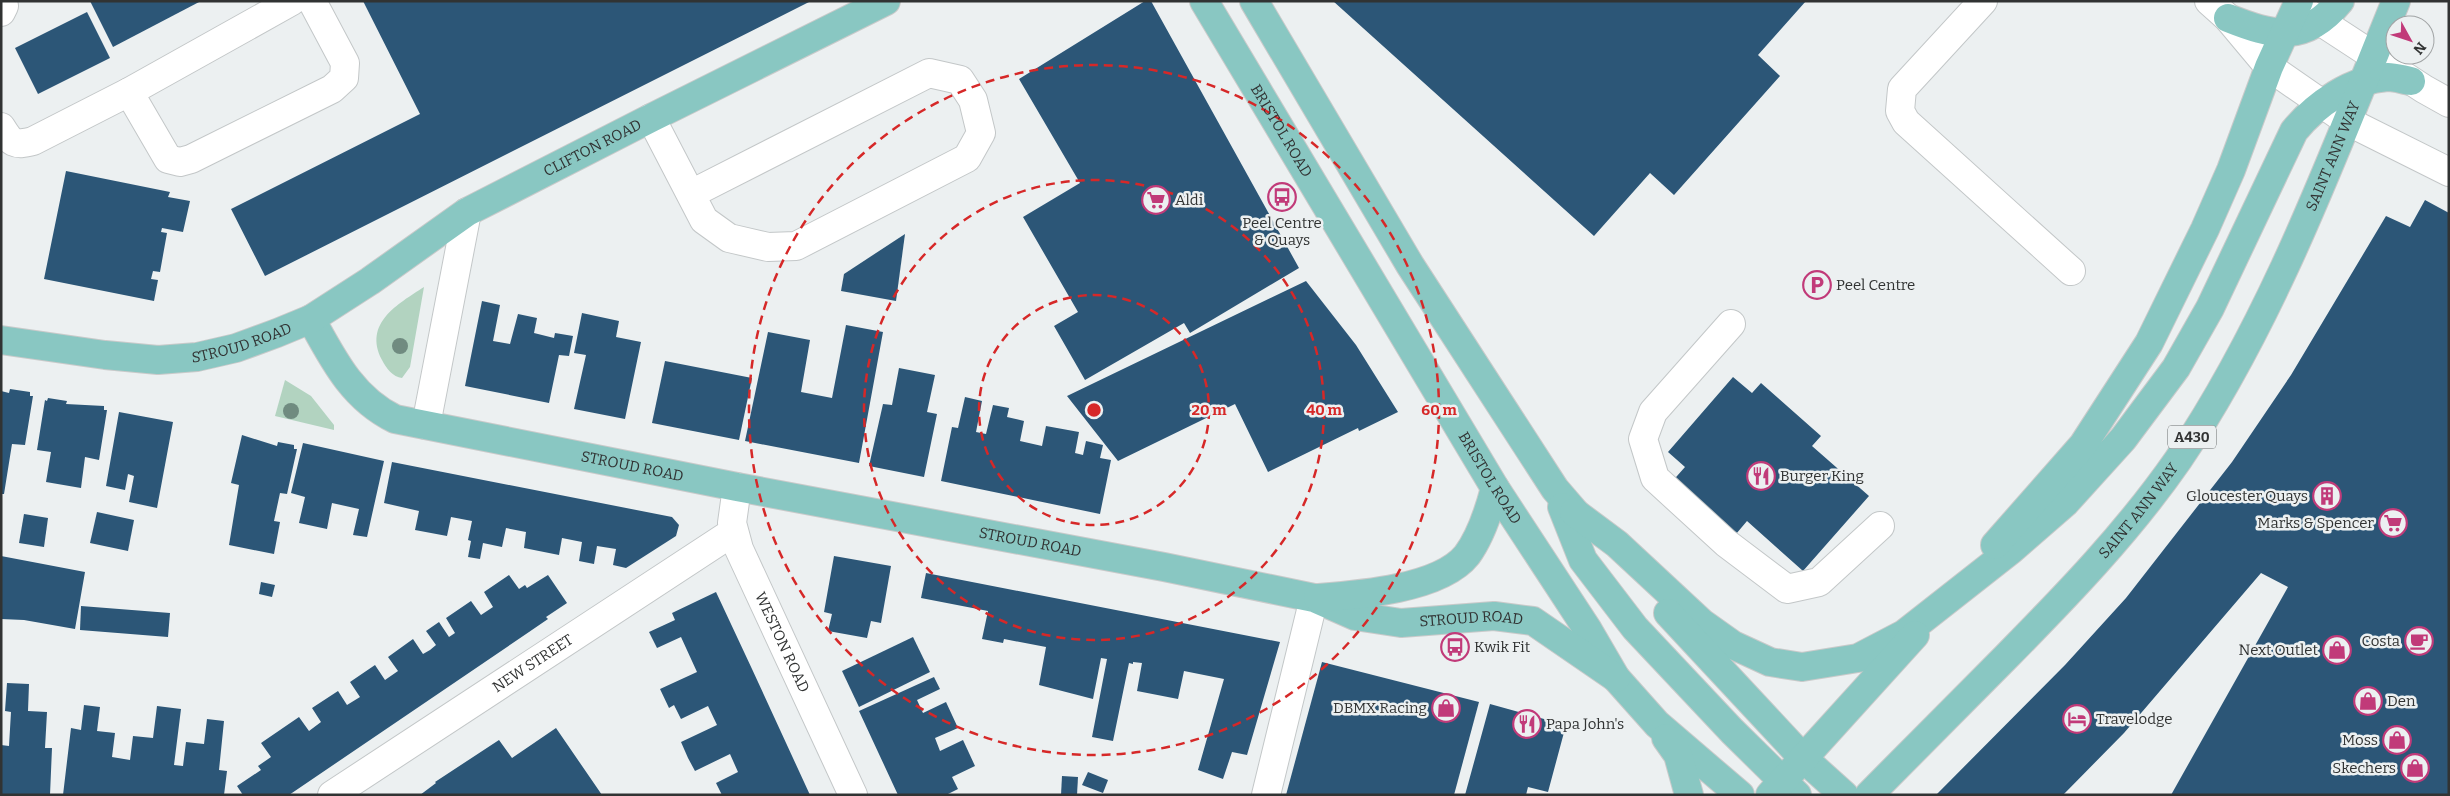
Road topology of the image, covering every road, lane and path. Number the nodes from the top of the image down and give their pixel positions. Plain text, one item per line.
1 (2, 1) edge
2 (292, 1) edge
3 (312, 1) edge
4 (886, 1) edge
5 (1204, 1) edge
6 (1254, 1) edge
7 (1982, 1) edge
8 (2340, 1) edge
9 (2396, 1) edge
10 (2296, 3) edge
11 (2218, 10) edge
12 (1, 12) edge
13 (2319, 20) junction
14 (2284, 34) junction
15 (2374, 56) junction
16 (2269, 67) junction
17 (2411, 81) junction
18 (2363, 82) junction
19 (129, 92) junction
20 (2449, 103) edge
21 (2322, 104) junction
22 (651, 118) junction
23 (2347, 121) junction
24 (1, 127) edge
25 (2449, 172) edge
26 (691, 194) junction
27 (467, 212) junction
28 (2071, 271) dead end
29 (311, 320) junction
30 (1731, 324) dead end
31 (1, 340) edge
32 (426, 425) junction
33 (737, 486) junction
34 (1495, 488) junction
35 (1555, 489) junction
36 (1574, 512) junction
37 (1880, 526) dead end
38 (733, 532) junction
39 (1314, 598) junction
40 (1948, 599) junction
41 (1616, 678) junction
42 (1657, 724) junction
43 (1803, 758) junction
44 (1783, 790) edge
45 (345, 791) edge
46 (853, 795) edge
47 (1266, 795) edge
48 (1689, 795) edge
49 (1740, 795) edge
50 (1844, 795) edge
51 (1869, 795) edge

1 - 12 street
2 - 19 street
3 - 19 street
4 - 22 main road, CLIFTON ROAD
5 - 34 main road, BRISTOL ROAD
6 - 35 main road
7 - 28 street
8 - 13 main road
9 - 15 main road, SAINT ANN WAY / A430
10 - 13 street
10 - 14 main road
11 - 14 main road
11 - 16 street
13 - 14 main road
13 - 15 street
14 - 16 main road
15 - 17 street
15 - 18 main road, SAINT ANN WAY / A430
16 - 21 street
16 - 40 main road
17 - 18 main road
17 - 20 street
18 - 21 main road
18 - 23 main road, SAINT ANN WAY / A430
19 - 24 street
21 - 23 street
21 - 40 main road
22 - 26 street
22 - 27 main road, CLIFTON ROAD
23 - 25 street
23 - 51 main road, SAINT ANN WAY / A430
26 - 26 street
27 - 29 main road, CLIFTON ROAD
27 - 32 street
29 - 31 main road, STROUD ROAD
29 - 32 main road, STROUD ROAD
30 - 37 street
32 - 33 main road, STROUD ROAD
33 - 38 street, WESTON ROAD
33 - 39 main road, STROUD ROAD
34 - 39 main road, STROUD ROAD
34 - 41 main road, BRISTOL ROAD
35 - 36 main road
35 - 44 main road
36 - 40 main road
36 - 43 main road
38 - 45 street, NEW STREET
38 - 46 street, WESTON ROAD
39 - 41 main road, STROUD ROAD
39 - 47 street
40 - 43 main road
41 - 42 main road, BRISTOL ROAD
42 - 48 main road
42 - 49 main road, BRISTOL ROAD
43 - 44 main road
43 - 50 main road

